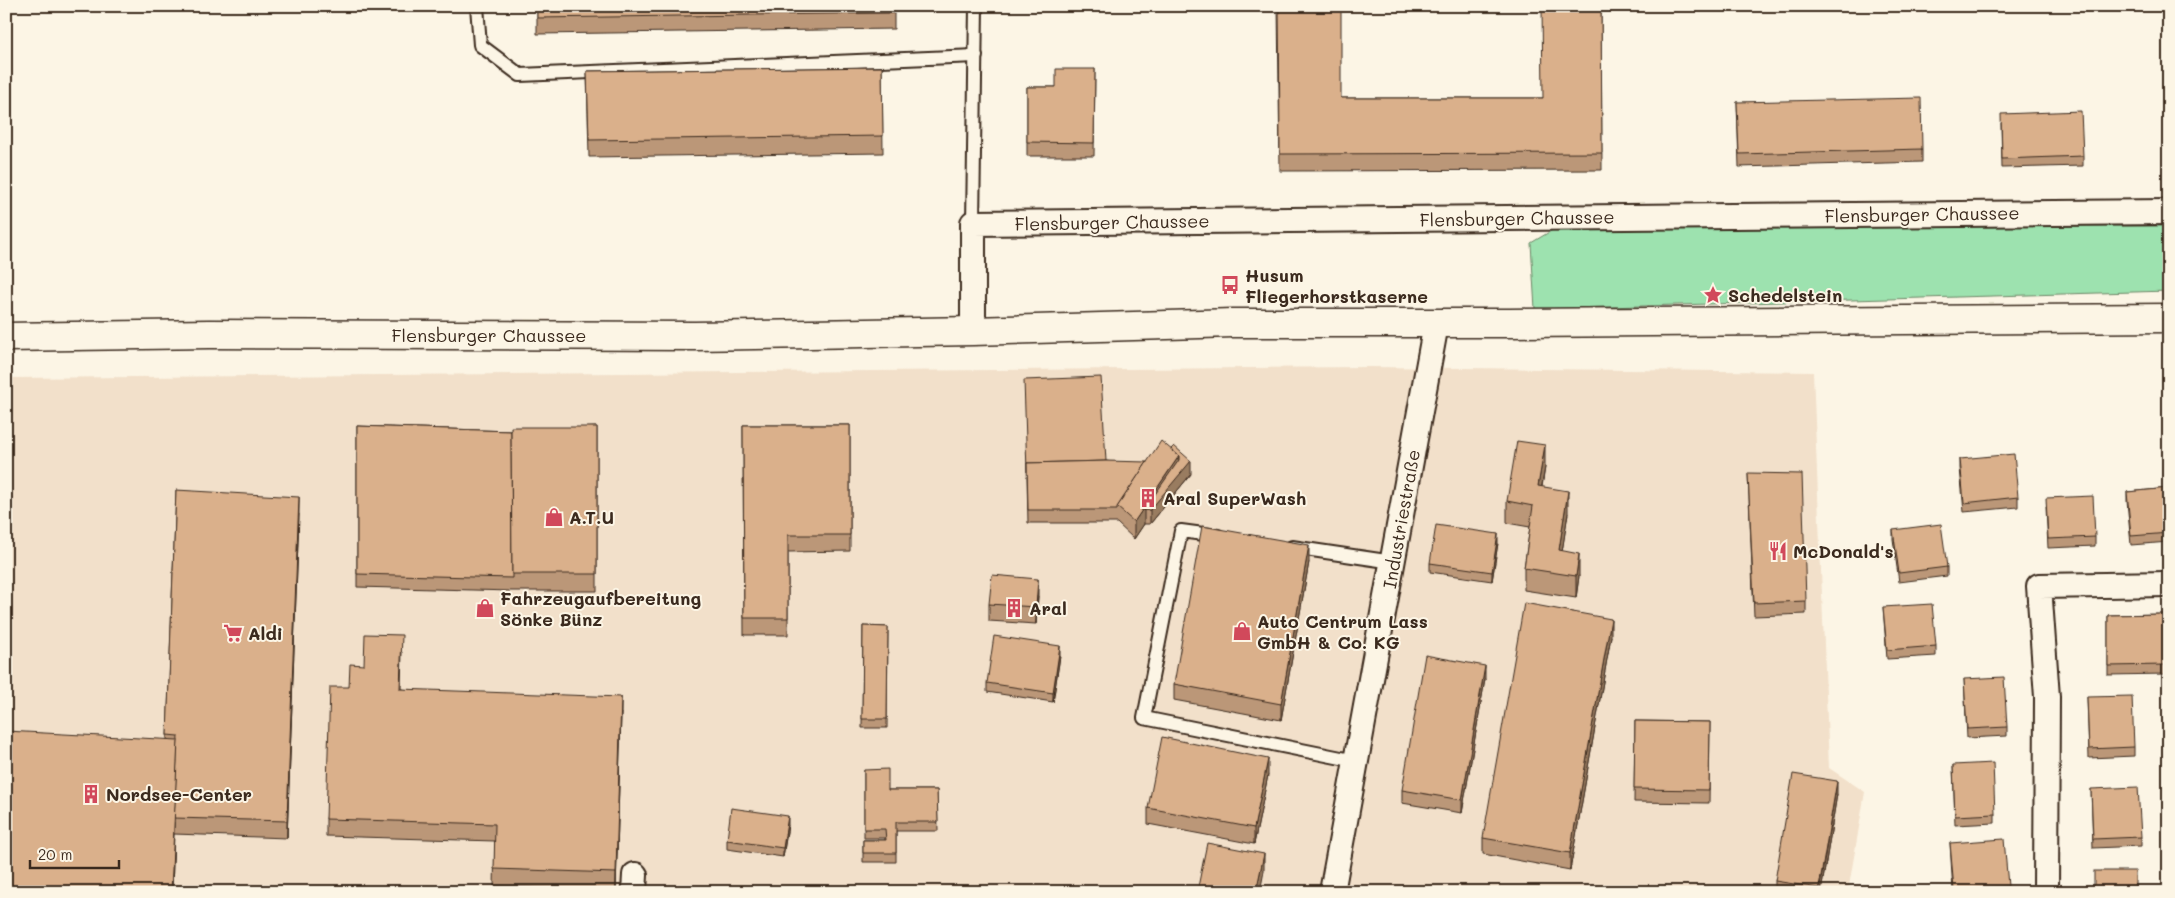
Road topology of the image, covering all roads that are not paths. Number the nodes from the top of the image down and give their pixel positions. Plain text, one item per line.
1 (477, 6) edge
2 (976, 6) edge
3 (976, 56) junction
4 (2169, 212) edge
5 (973, 223) junction
6 (2169, 318) edge
7 (1436, 324) junction
8 (972, 332) junction
9 (6, 337) edge
10 (1229, 538) edge
11 (1278, 545) edge
12 (1393, 562) junction
13 (2169, 584) edge
14 (1356, 761) junction
15 (1332, 892) edge
16 (2046, 892) edge

1 - 3 lane
2 - 3 lane
3 - 5 lane
4 - 5 street, Flensburger Chaussee
5 - 8 street
6 - 7 main road, Flensburger Chaussee
7 - 8 main road, Flensburger Chaussee
7 - 12 street, Industriestraße
8 - 9 main road, Flensburger Chaussee
10 - 14 lane
11 - 12 lane
12 - 14 street, Industriestraße
13 - 16 street
14 - 15 street, Industriestraße

